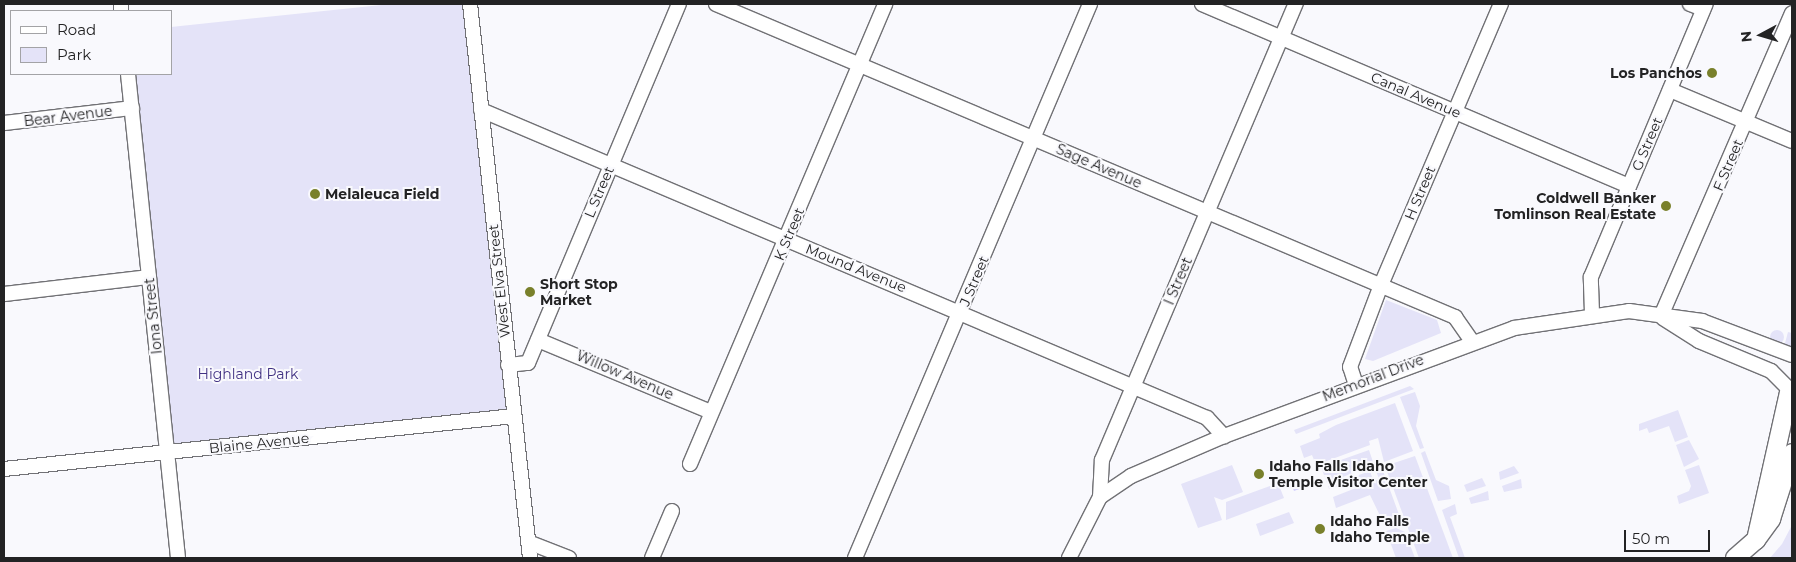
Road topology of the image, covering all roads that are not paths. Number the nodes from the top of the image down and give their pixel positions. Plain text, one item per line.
1 (679, 4) edge
2 (716, 4) edge
3 (885, 4) edge
4 (1090, 4) edge
5 (1202, 4) edge
6 (1296, 4) edge
7 (1501, 4) edge
8 (1690, 4) edge
9 (1705, 6) edge
10 (472, 7) edge
11 (1792, 13) edge
12 (1281, 38) junction
13 (859, 65) junction
14 (128, 75) edge
15 (1670, 90) junction
16 (132, 108) junction
17 (481, 110) junction
18 (1455, 112) junction
19 (1746, 122) junction
20 (4, 123) edge
21 (1034, 138) junction
22 (1792, 141) edge
23 (611, 164) junction
24 (1629, 186) junction
25 (1207, 212) junction
26 (787, 240) junction
27 (149, 277) junction
28 (1381, 285) junction
29 (4, 294) edge
30 (962, 310) junction
31 (1592, 313) junction
32 (1661, 316) junction
33 (538, 340) junction
34 (1471, 340) junction
35 (1792, 355) edge
36 (508, 365) junction
37 (1356, 385) junction
38 (1134, 386) junction
39 (1791, 391) edge
40 (711, 412) junction
41 (514, 416) junction
42 (1224, 436) junction
43 (167, 452) junction
44 (1792, 453) edge
45 (690, 464) dead end
46 (4, 469) edge
47 (1100, 497) junction
48 (672, 511) dead end
49 (1756, 540) junction
50 (528, 542) junction
51 (178, 558) edge
52 (530, 558) edge
53 (569, 558) edge
54 (652, 558) edge
55 (855, 558) edge
56 (1069, 558) edge
57 (1735, 558) edge

1 - 23 street, L Street
2 - 13 street, Sage Avenue
3 - 13 street, K Street
4 - 21 street, J Street
5 - 12 street, Canal Avenue
6 - 12 street, I Street
7 - 18 street, H Street
8 - 9 street
9 - 15 street, G Street
10 - 17 street, West Elva Street
11 - 19 street, F Street
12 - 18 street, Canal Avenue
12 - 25 street, I Street
13 - 21 street, Sage Avenue
13 - 26 street, K Street
14 - 16 street, Iona Street
15 - 19 street
15 - 24 street, G Street
16 - 20 street, Bear Avenue
16 - 27 street, Iona Street
17 - 23 street, Mound Avenue
17 - 36 street, West Elva Street
18 - 24 street, Canal Avenue
18 - 28 street, H Street
19 - 22 street
19 - 32 street, F Street
21 - 25 street, Sage Avenue
21 - 30 street, J Street
23 - 26 street, Mound Avenue
23 - 33 street, L Street
24 - 31 street, G Street
25 - 28 street, Sage Avenue
25 - 38 street, I Street
26 - 30 street, Mound Avenue
26 - 40 street, K Street
27 - 29 street
27 - 43 street, Iona Street
28 - 34 street, Sage Avenue
28 - 37 street, H Street
30 - 38 street, Mound Avenue
30 - 55 street, J Street
31 - 32 street, Memorial Drive
31 - 34 street, Memorial Drive
32 - 35 street, Memorial Drive
32 - 39 street, Memorial Drive
33 - 36 street, L Street
33 - 40 street, Willow Avenue
34 - 37 street, Memorial Drive
36 - 41 street, West Elva Street
37 - 42 street, Memorial Drive
38 - 42 street, Mound Avenue
38 - 47 street, I Street
39 - 49 main road
40 - 45 street, K Street
41 - 43 street, Blaine Avenue
41 - 50 street, West Elva Street
42 - 47 street, Memorial Drive
43 - 46 street, Blaine Avenue
43 - 51 street, Iona Street
44 - 49 main road
47 - 56 street, I Street
48 - 54 street
49 - 57 main road
50 - 52 street, West Elva Street
50 - 53 street

